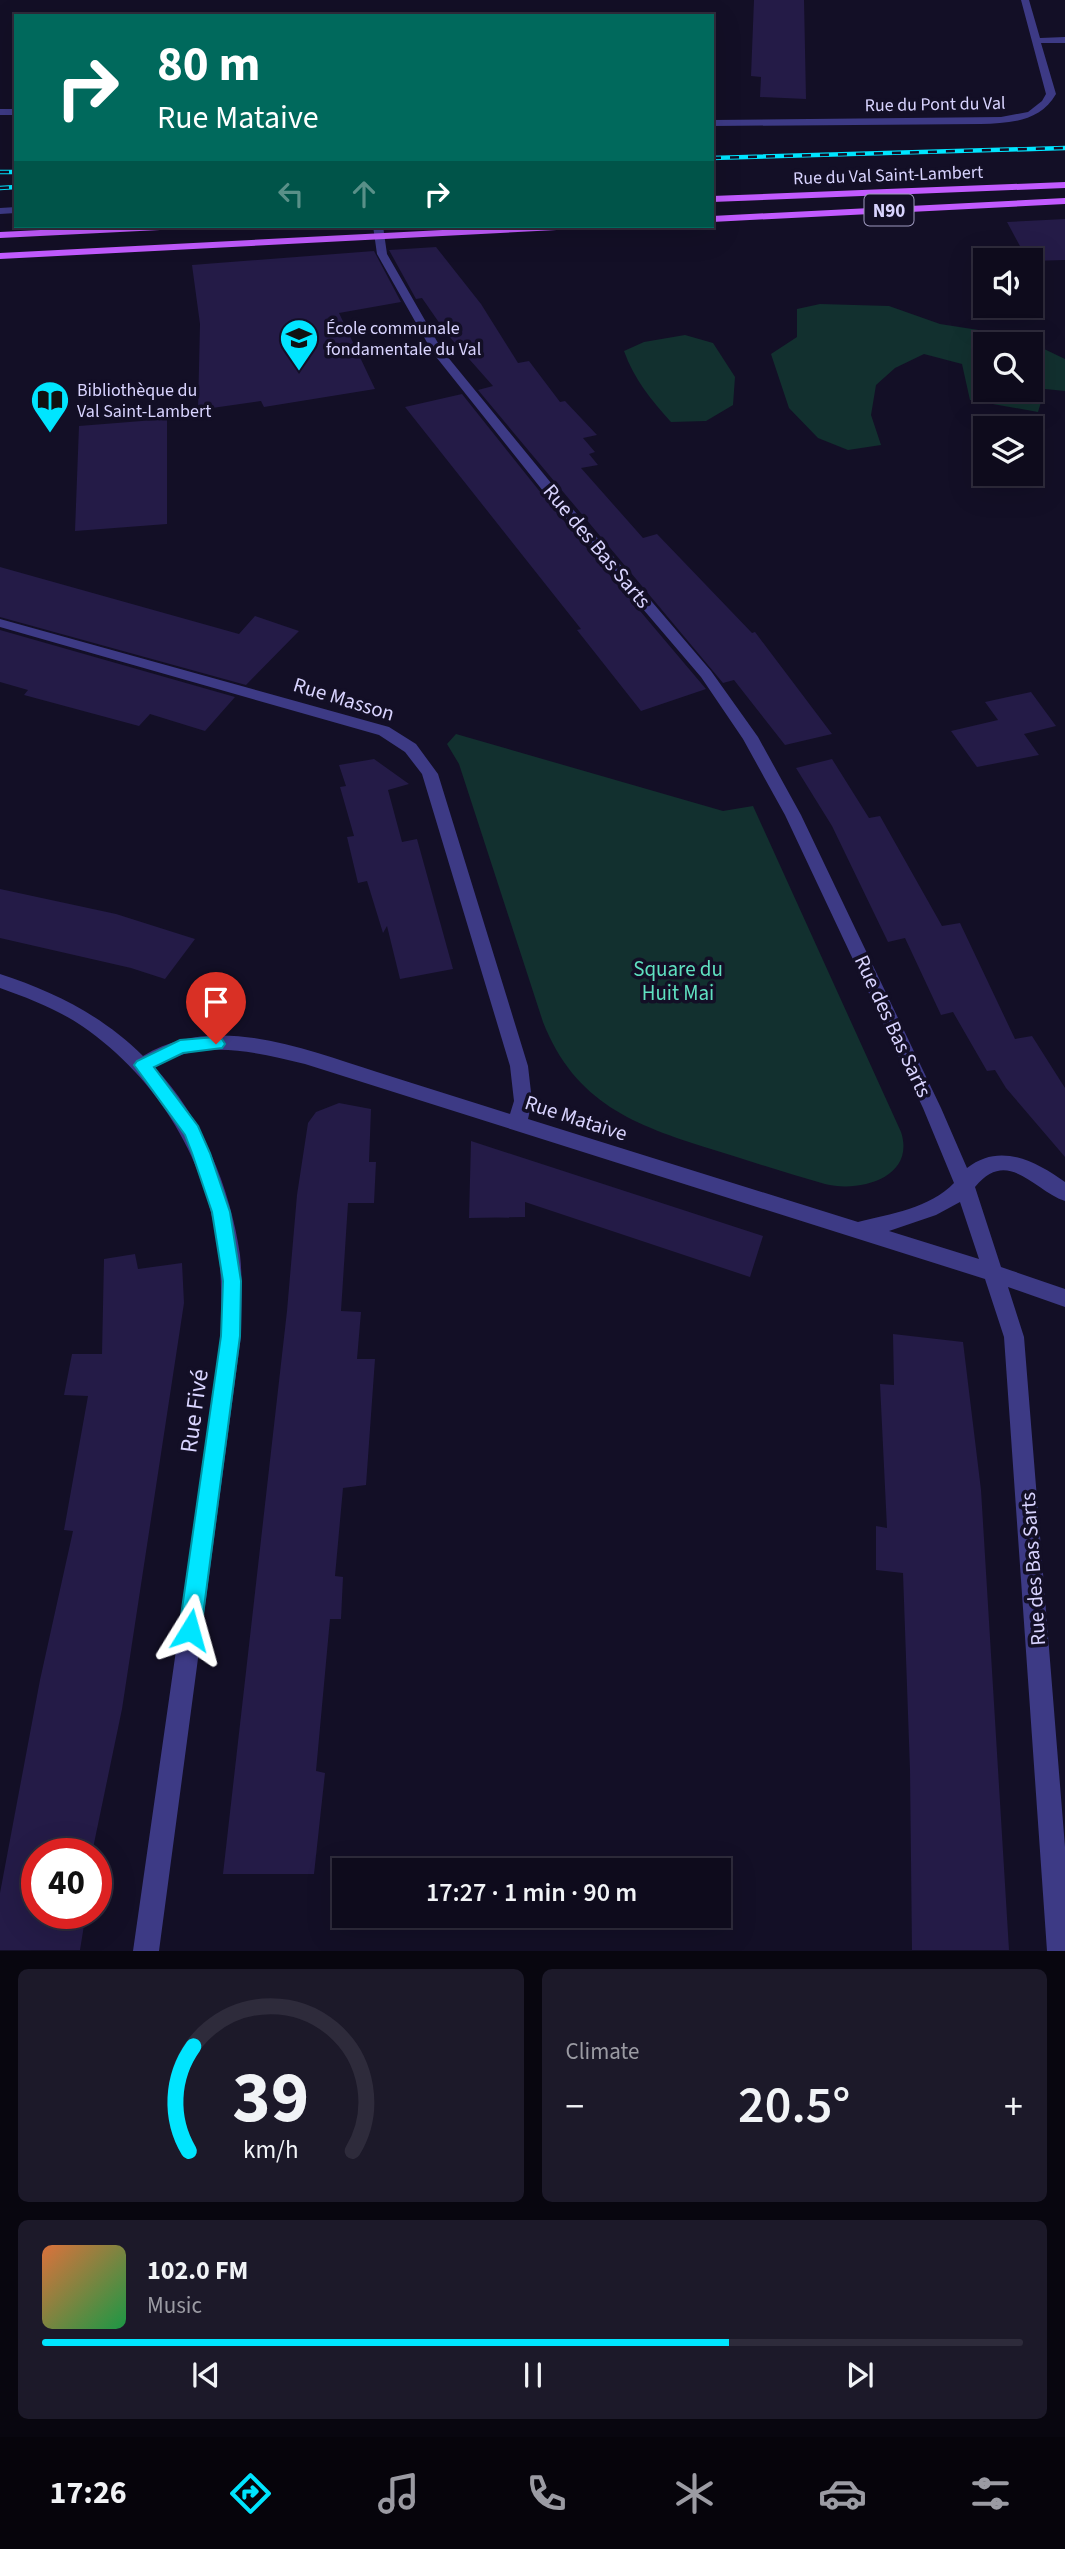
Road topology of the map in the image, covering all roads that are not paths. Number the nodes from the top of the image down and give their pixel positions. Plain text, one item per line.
1 (1025, 0) edge
2 (1065, 40) edge
3 (1036, 41) junction
4 (714, 123) edge
5 (1065, 185) edge
6 (714, 199) edge
7 (1065, 201) edge
8 (714, 219) edge
9 (140, 228) edge
10 (497, 228) edge
11 (379, 231) edge
12 (0, 235) edge
13 (0, 256) edge
14 (0, 623) edge
15 (0, 981) edge
16 (143, 1065) junction
17 (517, 1123) junction
18 (965, 1187) junction
19 (1065, 1194) edge
20 (857, 1230) junction
21 (994, 1273) junction
22 (1065, 1298) edge
23 (146, 1951) edge
24 (1060, 1951) edge

1 - 3 street, Rue du Pont du Val
2 - 3 street
3 - 4 street, Rue du Pont du Val
5 - 6 main road, Rue du Val Saint-Lambert / N90
7 - 8 main road, Rue du Val Saint-Lambert / N90
9 - 12 main road
10 - 11 main road
11 - 13 main road
11 - 18 street, Rue des Bas Sarts
14 - 17 street, Rue Masson
15 - 16 street, Rue Fivé
16 - 17 street, Rue Mataive
16 - 23 street, Rue Fivé
17 - 20 street, Rue Mataive
18 - 19 street
18 - 20 street
18 - 21 street, Rue des Bas Sarts
20 - 21 street, Rue Mataive
21 - 22 street, Rue Mataive
21 - 24 street, Rue des Bas Sarts

